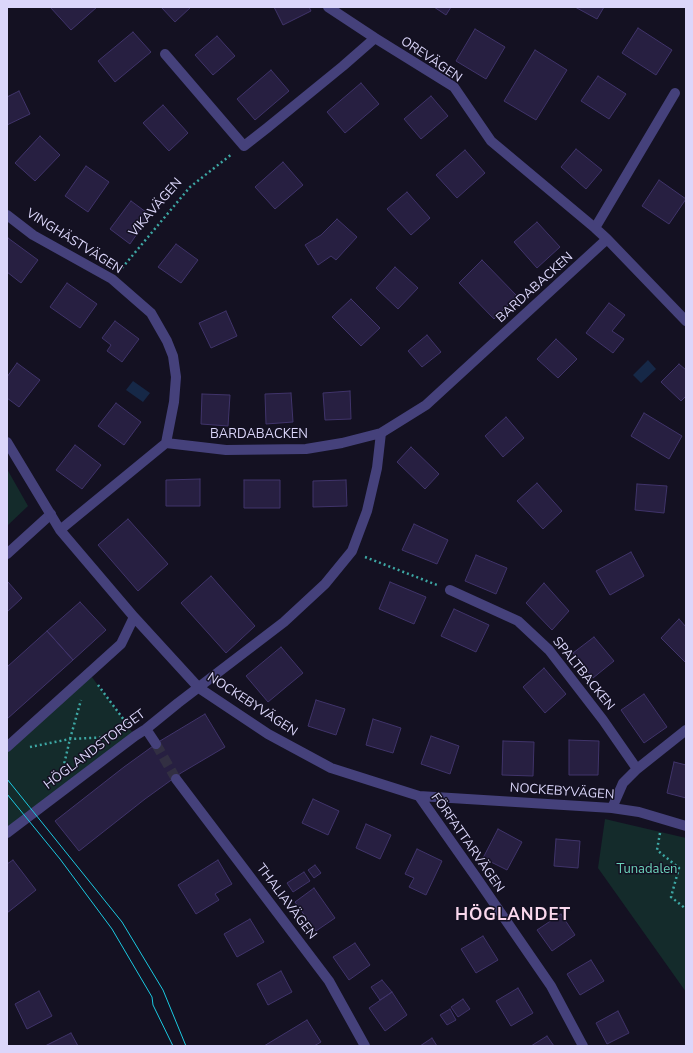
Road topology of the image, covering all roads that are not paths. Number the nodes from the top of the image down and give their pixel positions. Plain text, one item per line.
1 (328, 7) edge
2 (375, 38) junction
3 (165, 54) dead end
4 (675, 93) dead end
5 (7, 215) edge
6 (595, 228) junction
7 (608, 239) junction
8 (686, 321) edge
9 (381, 433) junction
10 (7, 442) edge
11 (166, 443) junction
12 (51, 514) junction
13 (60, 530) junction
14 (7, 554) edge
15 (450, 590) road end
16 (134, 618) junction
17 (199, 688) junction
18 (146, 729) junction
19 (686, 730) edge
20 (156, 744) tunnel mouth
21 (7, 747) edge
22 (637, 769) junction
23 (176, 779) tunnel mouth
24 (419, 796) junction
25 (612, 808) junction
26 (686, 826) edge
27 (7, 833) edge
28 (365, 1046) edge
29 (583, 1046) edge

1 - 2 street, OREVÄGEN
2 - 3 street
2 - 6 street, OREVÄGEN
4 - 6 street
5 - 11 street, VINGHÄSTVÄGEN
6 - 7 street, OREVÄGEN
7 - 8 street, OREVÄGEN
7 - 9 street, BARDABACKEN
9 - 11 street, BARDABACKEN
9 - 17 street, HÖGLANDSTORGET
10 - 12 street, NOCKEBYVÄGEN
11 - 13 street
12 - 13 street, NOCKEBYVÄGEN
12 - 14 street
13 - 16 street, NOCKEBYVÄGEN
15 - 22 street, SPALTBACKEN
16 - 17 street, NOCKEBYVÄGEN
16 - 21 street
17 - 18 street, HÖGLANDSTORGET
17 - 24 street, NOCKEBYVÄGEN
18 - 20 street
18 - 27 street, HÖGLANDSTORGET
19 - 22 street
22 - 25 street
23 - 28 street, THALIAVÄGEN
24 - 25 street, NOCKEBYVÄGEN
24 - 29 street, FÖRFATTARVÄGEN
25 - 26 street, NOCKEBYVÄGEN

